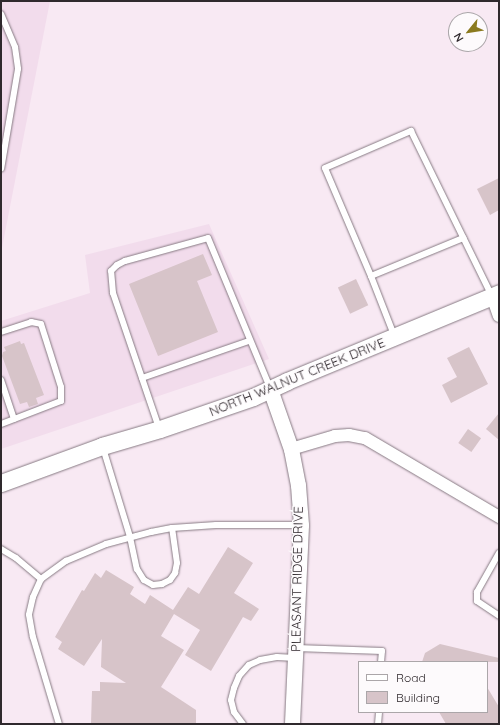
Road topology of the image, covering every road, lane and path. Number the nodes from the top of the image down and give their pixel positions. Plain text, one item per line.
1 (1, 14) edge
2 (3, 146) edge
3 (1, 169) edge
4 (463, 238) junction
5 (372, 276) junction
6 (495, 294) edge
7 (499, 316) edge
8 (1, 332) edge
9 (395, 337) junction
10 (249, 340) junction
11 (142, 378) junction
12 (1, 380) edge
13 (270, 389) junction
14 (14, 419) junction
15 (1, 424) edge
16 (160, 429) junction
17 (102, 446) junction
18 (291, 449) junction
19 (1, 483) edge
20 (499, 517) edge
21 (301, 525) junction
22 (172, 528) junction
23 (130, 537) junction
24 (1, 549) edge
25 (499, 553) edge
26 (41, 579) junction
27 (499, 616) edge
28 (295, 653) junction
29 (381, 661) edge
30 (379, 713) edge
31 (59, 724) edge
32 (243, 724) edge
33 (292, 724) edge
34 (378, 724) edge

1 - 2 lane
2 - 3 lane
4 - 5 lane
4 - 5 lane
4 - 6 lane
5 - 9 lane
6 - 7 street
6 - 9 main road, NORTH WALNUT CREEK DRIVE
8 - 14 lane
9 - 13 main road, NORTH WALNUT CREEK DRIVE
10 - 11 lane
10 - 11 lane
10 - 13 lane
11 - 16 lane
12 - 14 lane
13 - 16 main road, NORTH WALNUT CREEK DRIVE
13 - 18 street, PLEASANT RIDGE DRIVE
14 - 15 lane
16 - 17 main road, NORTH WALNUT CREEK DRIVE
17 - 19 main road, NORTH WALNUT CREEK DRIVE
17 - 23 lane
18 - 20 street
18 - 21 street, PLEASANT RIDGE DRIVE
21 - 22 lane
21 - 28 street, PLEASANT RIDGE DRIVE
22 - 23 lane
22 - 23 lane
23 - 26 lane
24 - 26 lane
25 - 27 lane
26 - 31 lane
28 - 29 lane
28 - 32 lane
28 - 33 street, PLEASANT RIDGE DRIVE
30 - 34 lane

